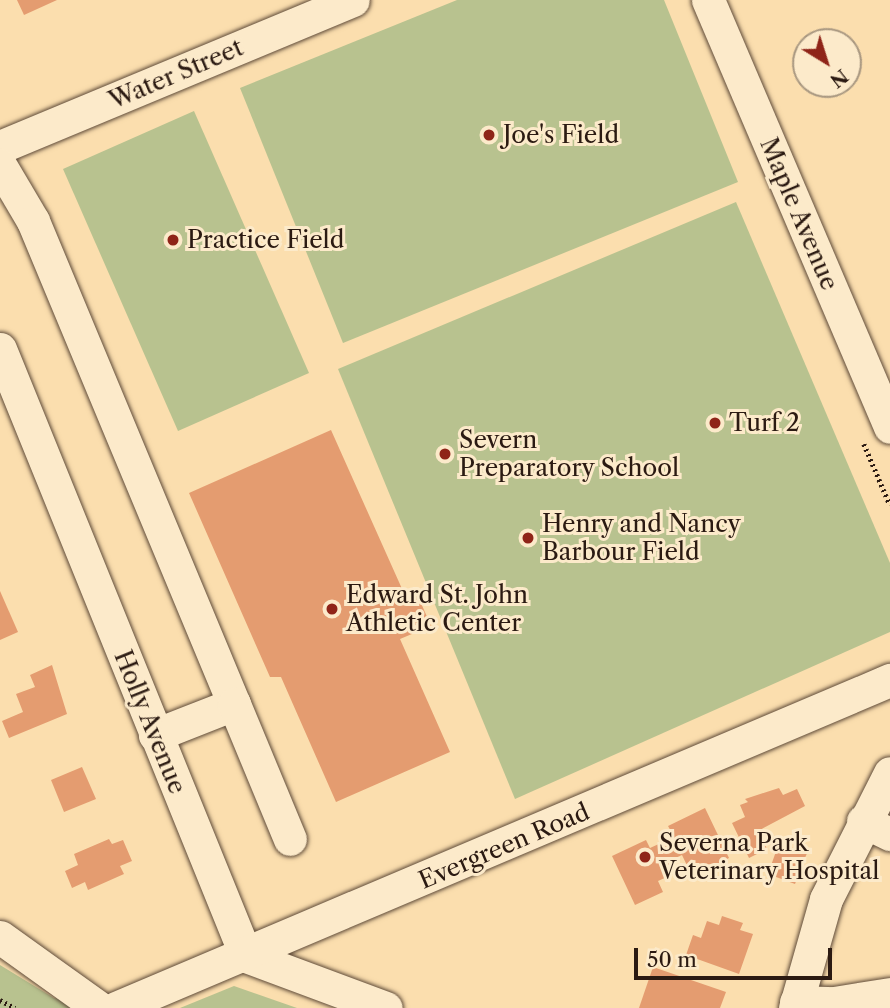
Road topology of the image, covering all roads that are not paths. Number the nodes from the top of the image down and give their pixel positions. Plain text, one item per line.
1 (353, 0) edge
2 (709, 0) edge
3 (0, 147) edge
4 (0, 165) edge
5 (0, 349) edge
6 (890, 427) edge
7 (890, 680) edge
8 (234, 704) junction
9 (155, 735) junction
10 (890, 773) edge
11 (877, 827) edge
12 (290, 839) dead end
13 (0, 937) edge
14 (246, 956) junction
15 (890, 993) edge
16 (796, 1005) edge
17 (99, 1008) edge
18 (116, 1008) edge
19 (386, 1008) edge

1 - 3 street, Water Street
2 - 6 street, Maple Avenue
4 - 8 street
5 - 9 street, Holly Avenue
7 - 14 street, Evergreen Road
8 - 9 street
8 - 12 street
9 - 14 street, Holly Avenue
10 - 11 street
11 - 16 street
13 - 17 street
14 - 18 street, Evergreen Road
14 - 19 street
15 - 16 street

